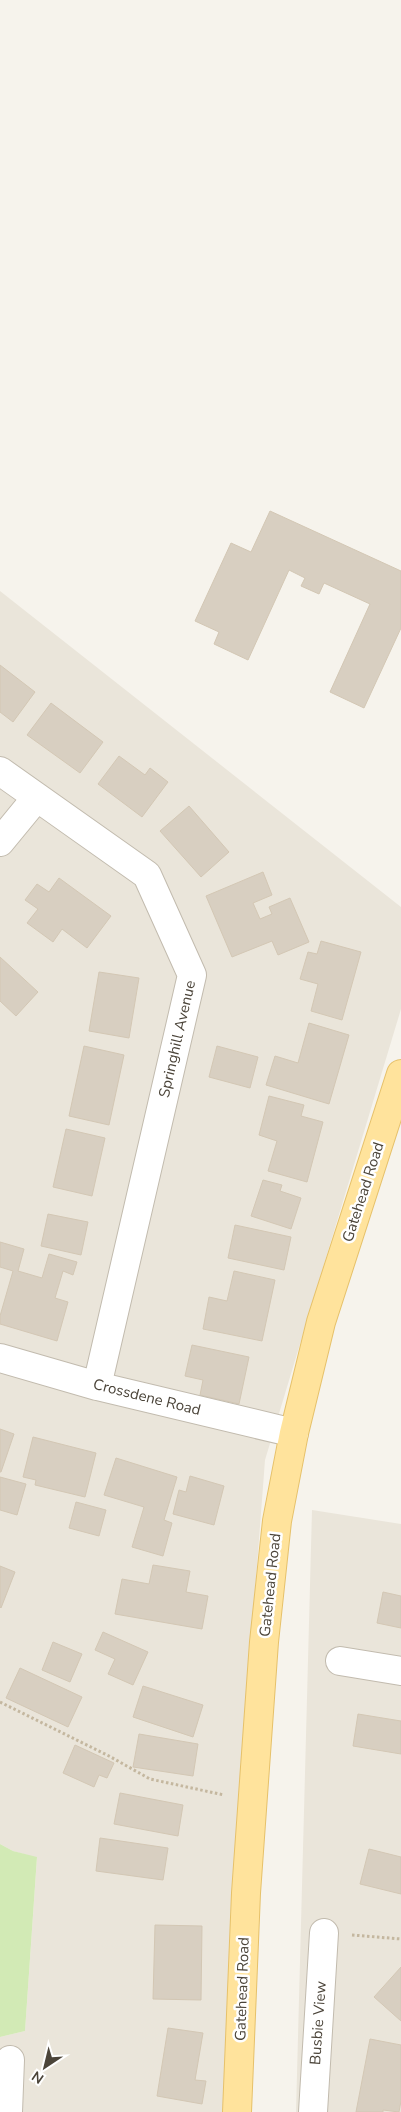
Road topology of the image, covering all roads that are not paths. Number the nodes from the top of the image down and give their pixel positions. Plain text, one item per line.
1 (0, 771) edge
2 (38, 797) junction
3 (0, 842) edge
4 (401, 1074) edge
5 (0, 1358) edge
6 (97, 1386) junction
7 (294, 1433) junction
8 (340, 1661) dead end
9 (401, 1671) edge
10 (324, 1933) road end
11 (10, 2060) dead end
12 (8, 2112) edge
13 (237, 2112) edge
14 (313, 2112) edge

1 - 2 street, Springhill Avenue
2 - 3 street
2 - 6 street, Springhill Avenue
4 - 7 main road, Gatehead Road
5 - 6 street, Crossdene Road
6 - 7 street, Crossdene Road
7 - 13 main road, Gatehead Road
8 - 9 street
10 - 14 street, Busbie View
11 - 12 street

